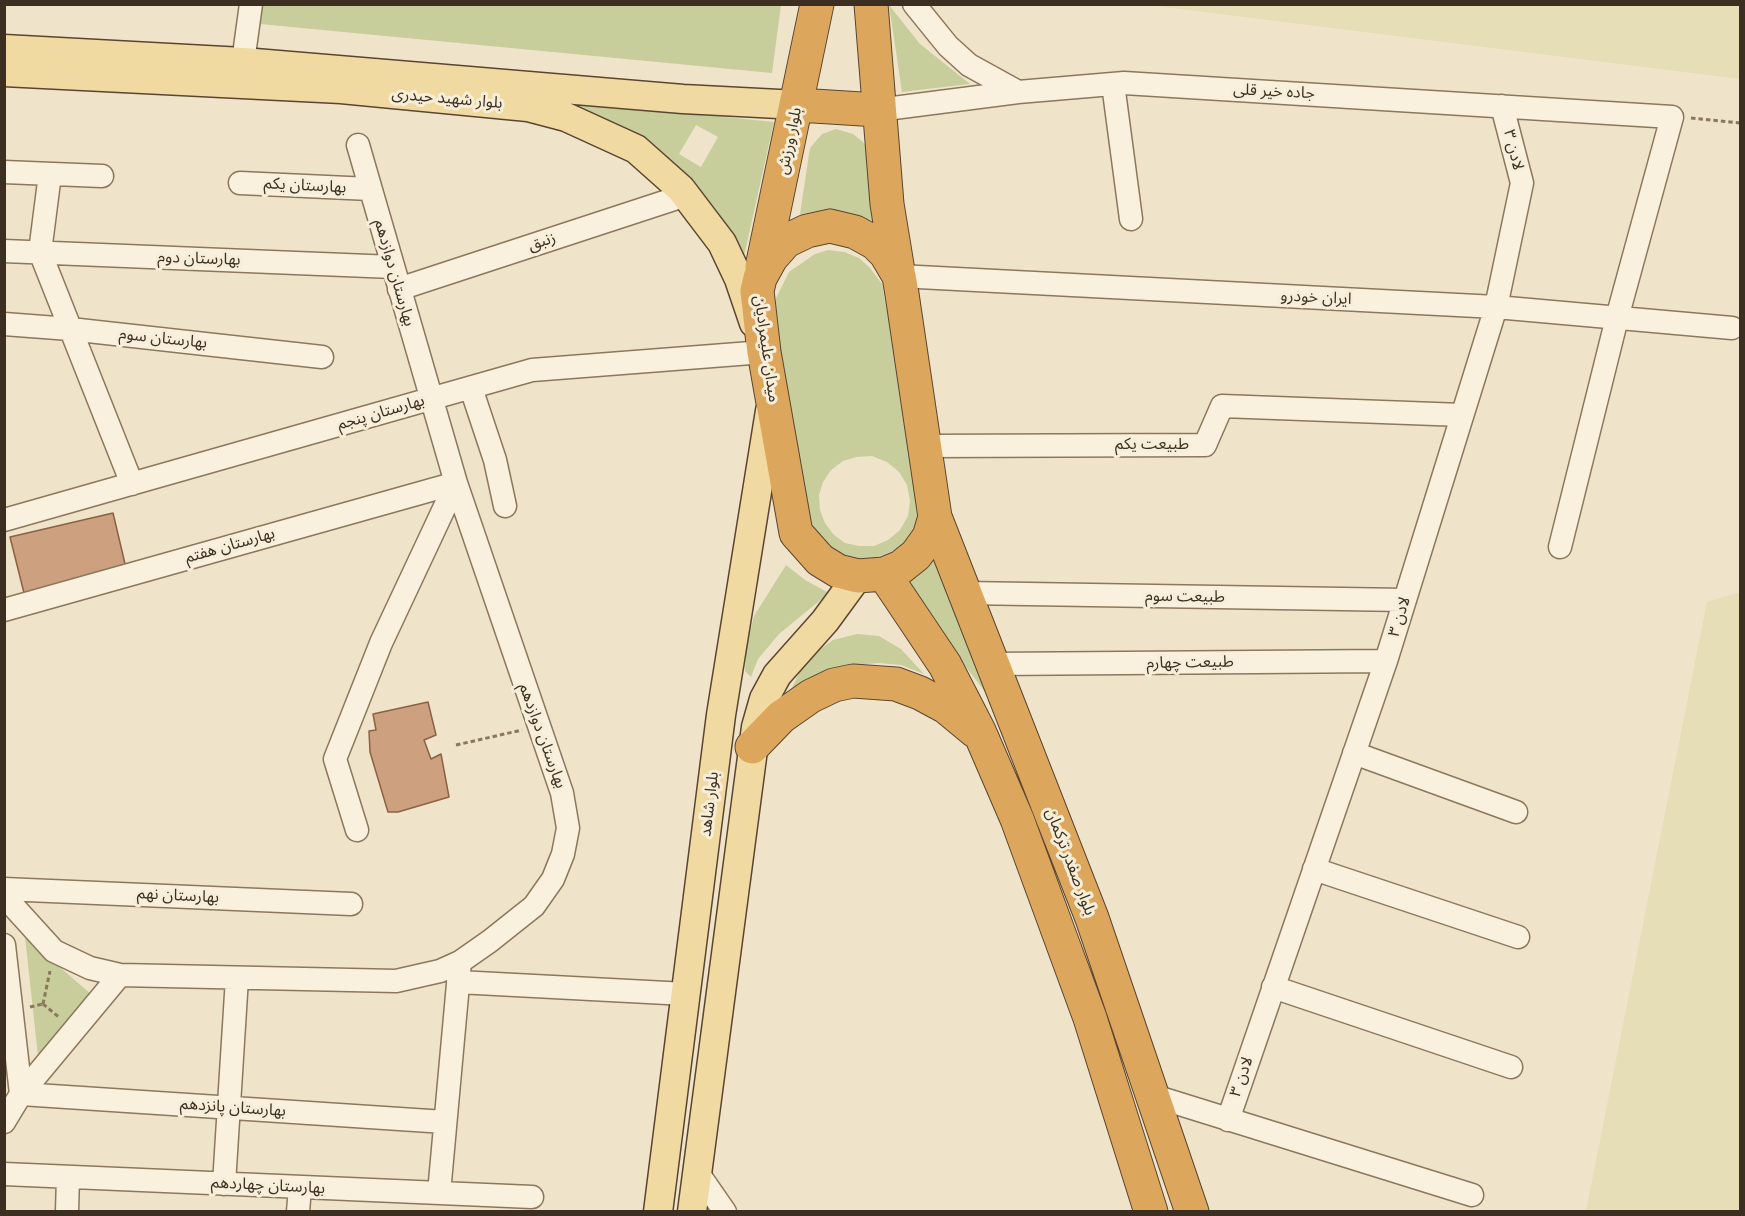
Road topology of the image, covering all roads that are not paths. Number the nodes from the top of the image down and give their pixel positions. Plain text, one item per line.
1 (251, 4) edge
2 (817, 4) edge
3 (871, 4) edge
4 (914, 4) edge
5 (4, 49) edge
6 (4, 72) edge
7 (244, 73) junction
8 (1113, 84) junction
9 (1017, 92) junction
10 (798, 105) junction
11 (1502, 106) junction
12 (878, 110) junction
13 (358, 145) dead end
14 (4, 172) edge
15 (50, 174) junction
16 (102, 176) dead end
17 (240, 183) dead end
18 (370, 189) junction
19 (686, 195) junction
20 (1131, 219) dead end
21 (4, 251) edge
22 (40, 252) junction
23 (899, 276) junction
24 (396, 278) junction
25 (760, 278) junction
26 (1496, 307) junction
27 (1617, 318) junction
28 (4, 324) edge
29 (1732, 328) dead end
30 (70, 329) junction
31 (764, 352) junction
32 (322, 357) dead end
33 (471, 388) junction
34 (772, 398) junction
35 (431, 399) junction
36 (1462, 415) junction
37 (925, 446) junction
38 (456, 483) junction
39 (132, 484) junction
40 (505, 506) dead end
41 (935, 517) junction
42 (4, 520) edge
43 (1560, 548) dead end
44 (871, 575) junction
45 (965, 593) junction
46 (1405, 600) junction
47 (4, 610) edge
48 (1386, 661) junction
49 (993, 664) junction
50 (980, 735) junction
51 (752, 747) junction
52 (1354, 753) junction
53 (1516, 812) dead end
54 (357, 830) dead end
55 (1314, 869) junction
56 (4, 889) edge
57 (4, 896) edge
58 (351, 904) dead end
59 (1518, 938) dead end
60 (4, 945) edge
61 (459, 972) junction
62 (120, 975) junction
63 (237, 978) junction
64 (1273, 987) junction
65 (686, 994) junction
66 (11, 1032) edge
67 (1511, 1067) dead end
68 (21, 1094) junction
69 (1154, 1096) junction
70 (230, 1108) junction
71 (1228, 1120) junction
72 (4, 1122) edge
73 (445, 1122) junction
74 (698, 1173) junction
75 (4, 1174) edge
76 (69, 1177) junction
77 (224, 1184) junction
78 (300, 1187) junction
79 (439, 1193) junction
80 (1472, 1196) dead end
81 (519, 1202) edge
82 (67, 1212) edge
83 (298, 1212) edge
84 (658, 1212) edge
85 (692, 1212) edge
86 (725, 1212) edge
87 (1151, 1212) edge
88 (1192, 1212) edge

1 - 7 street
2 - 10 highway, بلوار ورزش
3 - 12 highway
4 - 9 street
5 - 7 main road, بلوار شهید حیدری
6 - 7 main road, بلوار شهید حیدری
7 - 10 main road, بلوار شهید حیدری
7 - 19 main road, بلوار شهید حیدری
8 - 9 street, جاده خیر قلی
8 - 11 street, جاده خیر قلی
8 - 20 street
9 - 12 street, جاده خیر قلی
10 - 12 highway
10 - 25 highway, بلوار ورزش
11 - 26 street, لادن ۳
11 - 27 street, جاده خیر قلی
12 - 23 highway
13 - 18 street, بهارستان دوازدهم
14 - 15 street
15 - 16 street
15 - 22 street
17 - 18 street, بهارستان یکم
18 - 24 street, بهارستان دوازدهم
19 - 24 street, زنبق
19 - 31 main road, بلوار شهید حیدری
21 - 22 street, بهارستان دوم
22 - 24 street, بهارستان دوم
22 - 30 street
23 - 25 highway, میدان علیمرادیان
23 - 26 street, ایران خودرو
23 - 37 highway, میدان علیمرادیان
24 - 35 street, بهارستان دوازدهم
25 - 31 highway, میدان علیمرادیان
26 - 27 street, ایران خودرو
26 - 36 street, لادن ۳
27 - 29 street, ایران خودرو
27 - 43 street
28 - 30 street, بهارستان سوم
30 - 32 street, بهارستان سوم
30 - 39 street
31 - 33 street, بهارستان پنجم
31 - 34 highway, میدان علیمرادیان
33 - 35 street, بهارستان پنجم
33 - 40 street
34 - 44 highway, میدان علیمرادیان
34 - 65 main road, بلوار شاهد
35 - 38 street, بهارستان دوازدهم
35 - 39 street, بهارستان پنجم
36 - 37 street, طبیعت یکم
36 - 46 street, لادن ۳
37 - 41 highway, میدان علیمرادیان
38 - 47 street, بهارستان هفتم
38 - 54 street
38 - 61 street, بهارستان دوازدهم
39 - 42 street, بهارستان پنجم
41 - 44 highway
41 - 45 highway, بلوار صفدر ترکمان
44 - 50 highway, بلوار صفدر ترکمان
44 - 51 main road, بلوار شاهد
45 - 46 street, طبیعت سوم
45 - 49 highway, بلوار صفدر ترکمان
46 - 48 street, لادن ۳
48 - 49 street, طبیعت چهارم
48 - 52 street, لادن ۳
49 - 69 highway, بلوار صفدر ترکمان
50 - 51 highway
50 - 87 highway, بلوار صفدر ترکمان
51 - 74 main road, بلوار شاهد
52 - 53 street
52 - 55 street, لادن ۳
55 - 59 street
55 - 64 street, لادن ۳
56 - 58 street, بهارستان نهم
57 - 62 street, بهارستان دوازدهم
60 - 66 street
61 - 63 street, بهارستان دوازدهم
61 - 65 street
61 - 73 street
62 - 63 street, بهارستان دوازدهم
62 - 68 street
63 - 70 street
64 - 67 street
64 - 71 street, لادن ۳
65 - 84 main road, بلوار شاهد
66 - 68 street
68 - 70 street, بهارستان پانزدهم
68 - 72 street
69 - 71 street
69 - 88 highway, بلوار صفدر ترکمان
70 - 73 street, بهارستان پانزدهم
70 - 77 street
71 - 80 street
73 - 79 street
74 - 85 main road, بلوار شاهد
74 - 86 street
75 - 76 street, بهارستان چهاردهم
76 - 77 street, بهارستان چهاردهم
76 - 82 street
77 - 78 street, بهارستان چهاردهم
78 - 79 street, بهارستان چهاردهم
78 - 83 street
79 - 81 street, بهارستان چهاردهم

